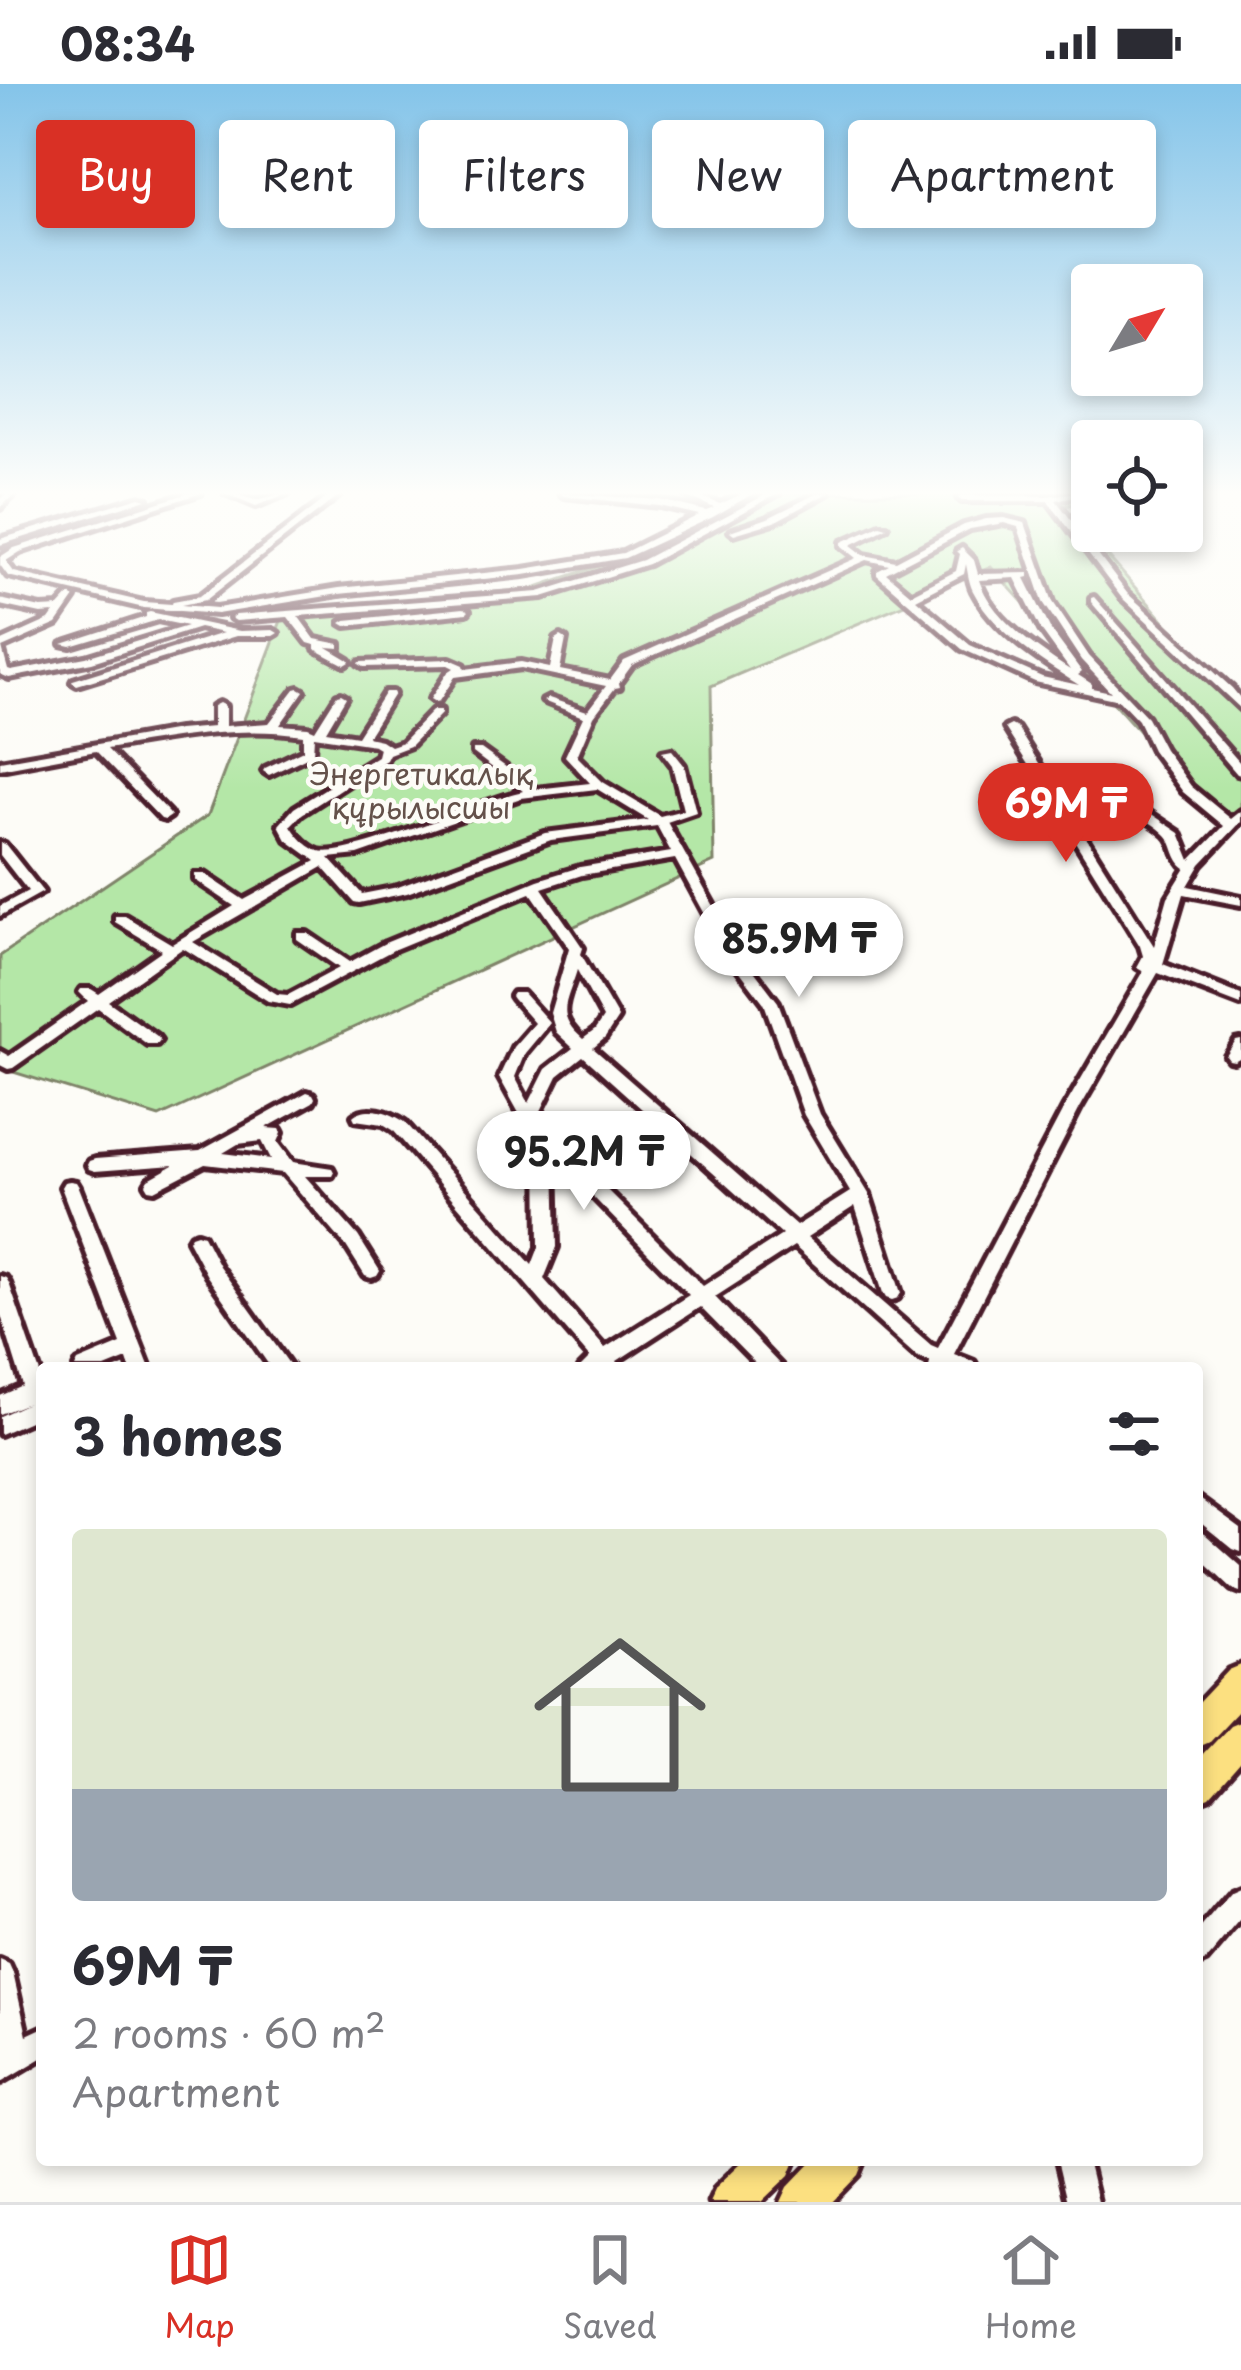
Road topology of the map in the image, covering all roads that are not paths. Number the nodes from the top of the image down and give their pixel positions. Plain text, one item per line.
1 (43, 592) joint
2 (77, 592) edge
3 (211, 592) edge
4 (334, 592) edge
5 (553, 592) edge
6 (787, 592) edge
7 (902, 592) edge
8 (921, 592) edge
9 (979, 592) edge
10 (1029, 592) edge
11 (1045, 592) edge
12 (1122, 592) edge
13 (70, 598) junction
14 (909, 598) junction
15 (1094, 600) dead end
16 (0, 602) edge
17 (401, 604) junction
18 (14, 605) junction
19 (58, 610) junction
20 (464, 611) dead end
21 (160, 612) junction
22 (291, 614) junction
23 (405, 617) junction
24 (183, 623) junction
25 (346, 623) dead end
26 (197, 626) junction
27 (235, 633) junction
28 (273, 633) dead end
29 (561, 639) dead end
30 (314, 642) junction
31 (67, 644) dead end
32 (1078, 644) junction
33 (2, 645) edge
34 (337, 646) dead end
35 (1059, 649) junction
36 (454, 650) dead end
37 (508, 650) dead end
38 (345, 662) dead end
39 (364, 664) dead end
40 (512, 666) junction
41 (458, 668) junction
42 (1212, 668) junction
43 (555, 671) junction
44 (76, 682) dead end
45 (616, 685) junction
46 (1092, 688) junction
47 (299, 691) dead end
48 (389, 694) dead end
49 (1241, 695) edge
50 (341, 697) dead end
51 (1125, 698) junction
52 (549, 701) dead end
53 (219, 706) dead end
54 (1241, 706) edge
55 (590, 716) junction
56 (274, 726) junction
57 (1011, 728) dead end
58 (219, 730) junction
59 (314, 730) junction
60 (361, 738) junction
61 (100, 749) junction
62 (386, 751) junction
63 (477, 751) dead end
64 (668, 752) dead end
65 (0, 765) edge
66 (268, 771) dead end
67 (1241, 771) edge
68 (599, 785) junction
69 (532, 791) junction
70 (998, 794) dead end
71 (1051, 794) junction
72 (1131, 794) dead end
73 (448, 801) dead end
74 (465, 813) junction
75 (165, 816) dead end
76 (660, 821) junction
77 (1238, 822) edge
78 (0, 847) edge
79 (680, 854) junction
80 (322, 858) junction
81 (1192, 867) junction
82 (528, 869) dead end
83 (200, 877) dead end
84 (552, 880) junction
85 (535, 888) junction
86 (1180, 889) junction
87 (1241, 898) edge
88 (240, 904) junction
89 (0, 912) edge
90 (120, 919) dead end
91 (302, 936) dead end
92 (178, 946) junction
93 (576, 956) junction
94 (349, 968) junction
95 (1151, 971) junction
96 (92, 996) junction
97 (518, 996) dead end
98 (1241, 1000) edge
99 (152, 1040) dead end
100 (585, 1048) junction
101 (0, 1056) edge
102 (531, 1115) junction
103 (361, 1117) dead end
104 (274, 1133) junction
105 (240, 1138) junction
106 (546, 1140) junction
107 (202, 1157) junction
108 (95, 1165) dead end
109 (288, 1171) junction
110 (326, 1172) dead end
111 (155, 1184) dead end
112 (70, 1187) dead end
113 (860, 1194) junction
114 (796, 1236) junction
115 (197, 1240) dead end
116 (370, 1271) dead end
117 (534, 1281) junction
118 (0, 1283) edge
119 (892, 1293) dead end
120 (702, 1294) junction
121 (135, 1362) edge
122 (278, 1362) edge
123 (599, 1362) edge
124 (605, 1362) edge
125 (767, 1362) edge
126 (937, 1362) edge
127 (939, 1362) edge
128 (36, 1389) edge
129 (36, 1401) edge
130 (36, 1403) edge
131 (0, 1405) edge
132 (0, 1425) edge
133 (1206, 1513) edge
134 (1241, 1542) edge
135 (1203, 1546) edge
136 (1241, 1581) edge
137 (1241, 1682) edge
138 (1203, 1723) edge
139 (1241, 1737) edge
140 (1203, 1778) edge
141 (1241, 1900) edge
142 (1203, 1945) edge
143 (0, 1973) edge
144 (20, 2056) edge
145 (769, 2166) edge
146 (838, 2166) edge
147 (1073, 2166) edge
148 (731, 2202) edge
149 (802, 2202) edge
150 (1082, 2202) edge

1 - 13 street
1 - 18 street
2 - 21 street
3 - 21 street
4 - 21 street
5 - 17 street
6 - 45 street
7 - 14 street
8 - 14 street
9 - 46 street
10 - 35 street
11 - 32 street
12 - 42 street
13 - 19 street
13 - 21 street
14 - 46 street
15 - 67 street
16 - 18 street
17 - 22 street
17 - 23 street
18 - 19 street
19 - 33 street
20 - 23 street
21 - 24 street
21 - 31 street
22 - 24 street
22 - 30 street
23 - 25 street
24 - 26 street
26 - 27 street
26 - 33 street
27 - 28 street
27 - 44 street
29 - 43 street
30 - 34 street
30 - 38 street
32 - 35 street
32 - 51 street
35 - 46 street
36 - 41 street
37 - 40 street
39 - 41 street
40 - 41 street
40 - 43 street
41 - 62 street
42 - 49 street
42 - 54 street
43 - 45 street
45 - 55 street
46 - 51 street
47 - 56 street
48 - 60 street
50 - 59 street
51 - 77 street
52 - 55 street
53 - 58 street
55 - 68 street
56 - 58 street
56 - 59 street
57 - 71 street
58 - 61 street
59 - 60 street
59 - 66 street
60 - 62 street
61 - 65 street
61 - 75 street
62 - 80 street
63 - 69 street
64 - 76 street
68 - 69 street
68 - 76 street
69 - 74 street
70 - 71 street
71 - 95 street
72 - 81 street
73 - 74 street
74 - 80 street
76 - 79 street
76 - 80 street
77 - 81 street
78 - 89 street
79 - 84 street
79 - 113 street
80 - 88 street
81 - 86 street
82 - 84 street
83 - 88 street
84 - 85 street
85 - 93 street
85 - 94 street
86 - 87 street
86 - 95 street
88 - 92 street
90 - 92 street
91 - 94 street
92 - 94 street
92 - 96 street
93 - 100 street
93 - 100 street
95 - 98 street
95 - 127 street
96 - 99 street
96 - 101 street
97 - 102 street
100 - 102 street
100 - 114 street
102 - 106 street
103 - 117 street
104 - 105 street
104 - 105 street
104 - 109 street
105 - 107 street
106 - 117 street
106 - 120 street
107 - 108 street
107 - 109 street
107 - 111 street
109 - 110 street
109 - 116 street
112 - 121 street
113 - 114 street
113 - 119 street
114 - 120 street
114 - 126 street
115 - 122 street
117 - 123 street
118 - 128 street
120 - 124 street
120 - 125 street
129 - 131 street
130 - 132 street
133 - 134 street
135 - 136 street
137 - 138 highway
139 - 140 highway
141 - 142 street
143 - 144 street
145 - 148 highway
146 - 149 highway
147 - 150 street

